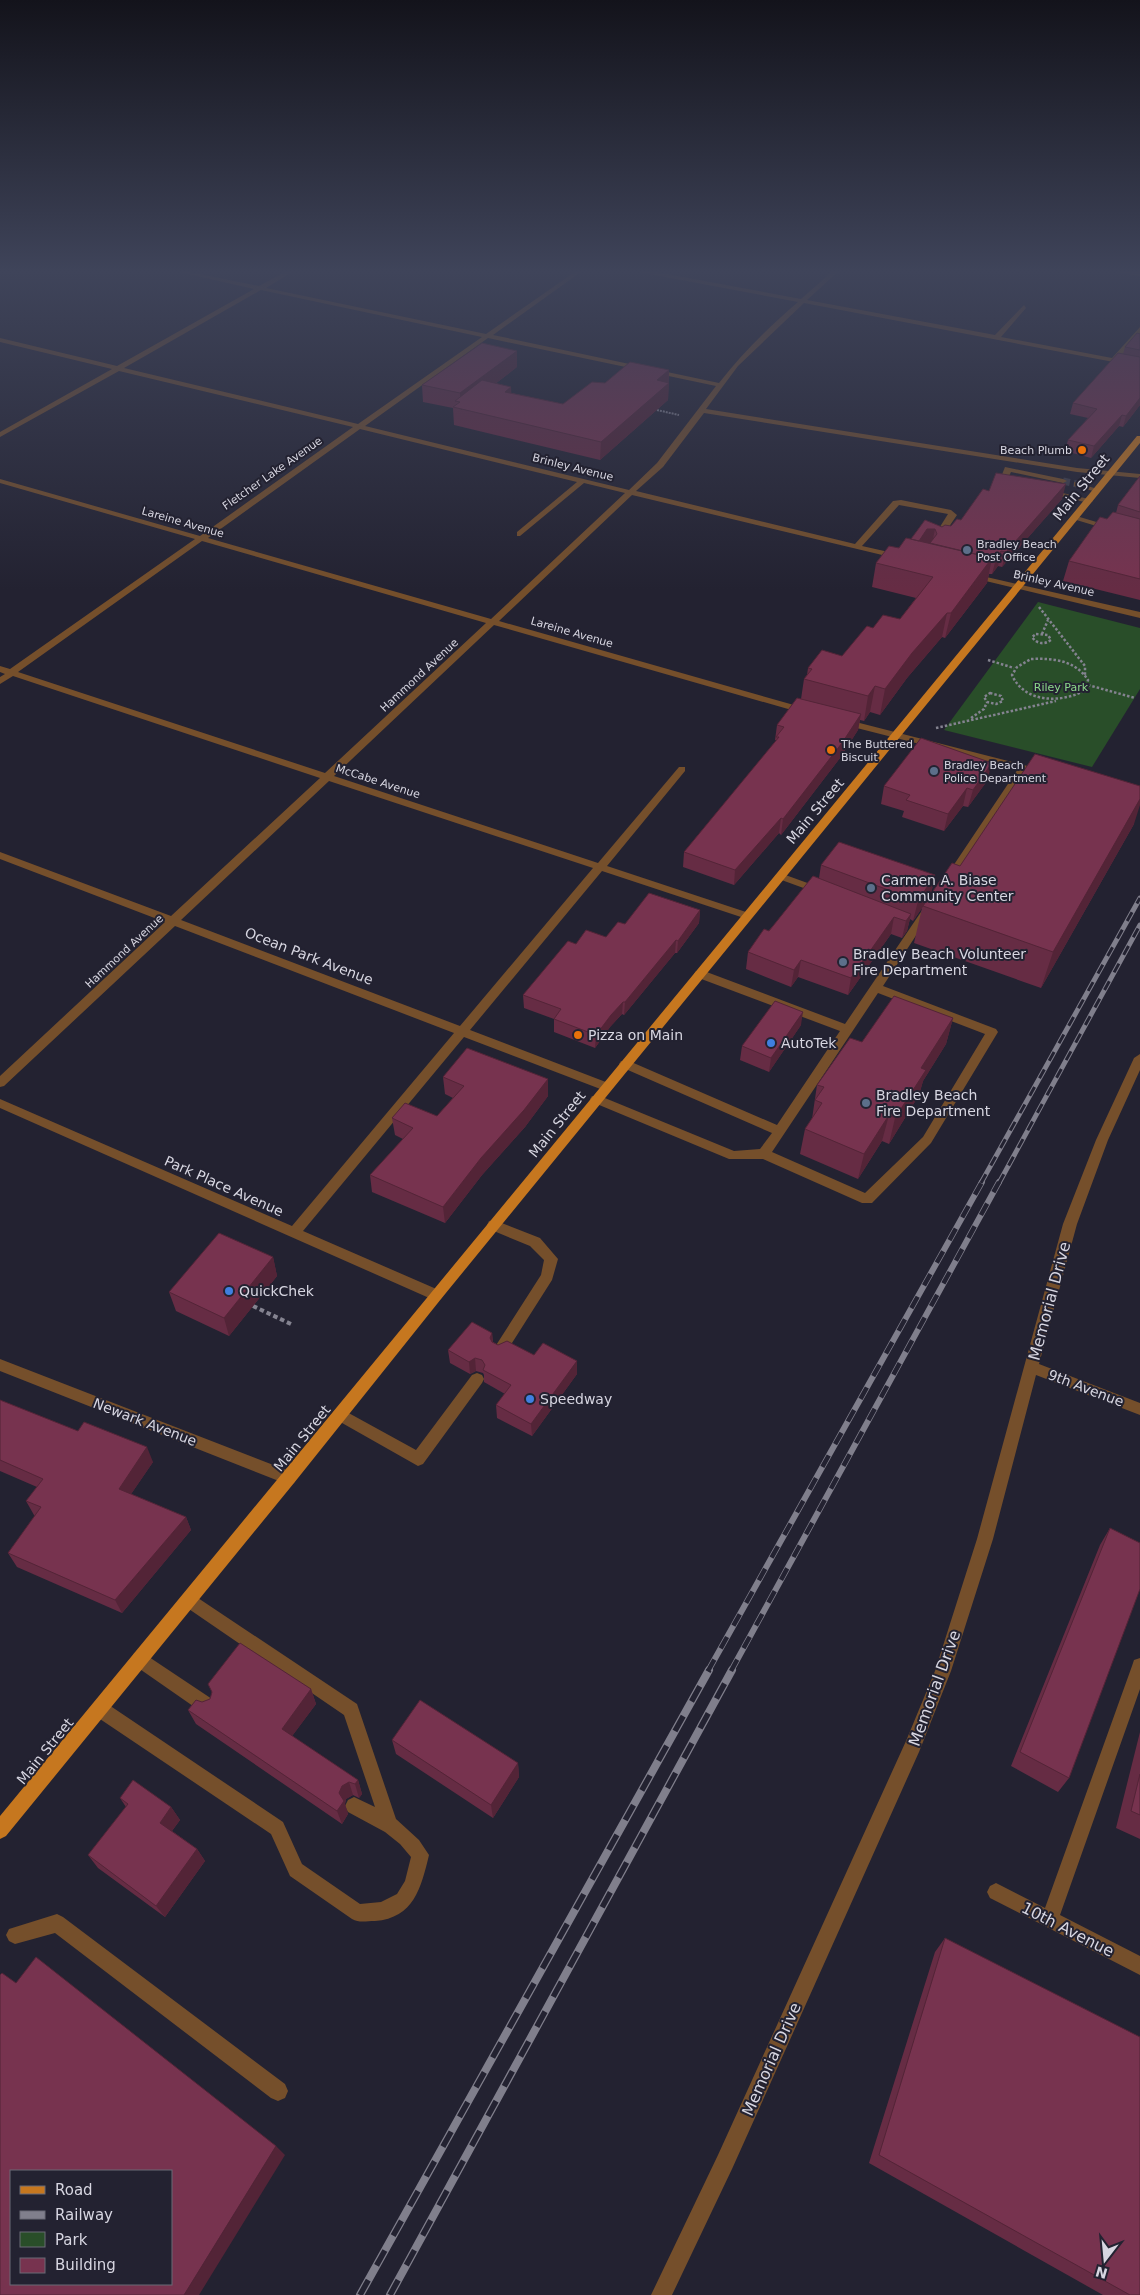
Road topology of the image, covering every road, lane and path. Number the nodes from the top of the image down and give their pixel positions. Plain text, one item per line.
1 (103, 376) edge
2 (151, 376) edge
3 (429, 376) edge
4 (674, 376) edge
5 (728, 376) edge
6 (720, 386) junction
7 (657, 410) edge
8 (701, 410) junction
9 (682, 416) dead end
10 (358, 426) junction
11 (0, 435) edge
12 (1140, 438) edge
13 (1111, 473) junction
14 (1140, 476) edge
15 (582, 480) junction
16 (0, 481) edge
17 (1063, 481) tunnel mouth
18 (1076, 484) tunnel mouth
19 (1022, 486) edge
20 (1041, 490) edge
21 (1097, 490) junction
22 (630, 492) junction
23 (1089, 501) junction
24 (1076, 517) junction
25 (520, 534) dead end
26 (1140, 537) edge
27 (200, 539) junction
28 (936, 539) edge
29 (857, 547) junction
30 (904, 558) edge
31 (963, 572) edge
32 (1020, 586) junction
33 (1034, 602) dead end
34 (1140, 615) edge
35 (1048, 620) junction
36 (493, 621) junction
37 (1042, 634) junction
38 (988, 660) dead end
39 (1014, 668) junction
40 (0, 669) edge
41 (11, 673) junction
42 (1085, 675) junction
43 (0, 681) edge
44 (1088, 685) junction
45 (1135, 698) dead end
46 (1064, 699) junction
47 (987, 702) junction
48 (816, 714) edge
49 (836, 719) edge
50 (969, 719) junction
51 (932, 729) dead end
52 (898, 735) junction
53 (1024, 768) junction
54 (682, 769) dead end
55 (1050, 775) edge
56 (327, 777) junction
57 (0, 855) edge
58 (600, 868) junction
59 (780, 876) junction
60 (945, 884) edge
61 (834, 897) edge
62 (935, 899) edge
63 (748, 916) junction
64 (173, 921) junction
65 (700, 974) junction
66 (875, 987) junction
67 (847, 1029) junction
68 (463, 1031) junction
69 (1140, 1058) edge
70 (625, 1064) junction
71 (0, 1083) edge
72 (607, 1087) junction
73 (596, 1099) junction
74 (0, 1103) edge
75 (780, 1131) junction
76 (764, 1154) junction
77 (494, 1225) junction
78 (294, 1233) junction
79 (436, 1295) junction
80 (254, 1306) dead end
81 (293, 1325) dead end
82 (500, 1350) edge
83 (0, 1365) edge
84 (1031, 1367) junction
85 (477, 1379) dead end
86 (1140, 1409) edge
87 (340, 1415) junction
88 (289, 1478) junction
89 (189, 1600) junction
90 (140, 1659) junction
91 (1140, 1666) edge
92 (209, 1707) edge
93 (100, 1709) junction
94 (354, 1806) dead end
95 (390, 1824) junction
96 (0, 1830) edge
97 (996, 1892) dead end
98 (1050, 1919) junction
99 (15, 1935) dead end
100 (1140, 1966) edge
101 (278, 2091) dead end
102 (661, 2295) edge

1 - 11 street
2 - 10 street, Brinley Avenue
3 - 10 street, Fletcher Lake Avenue
4 - 6 street
5 - 6 street, Hammond Avenue
6 - 8 street, Hammond Avenue
7 - 9 path
8 - 13 street
8 - 22 street, Hammond Avenue
10 - 15 street, Brinley Avenue
10 - 27 street, Fletcher Lake Avenue
12 - 13 main road, Main Street
13 - 14 street
13 - 21 main road, Main Street
15 - 22 street, Brinley Avenue
15 - 25 street
16 - 27 street, Lareine Avenue
17 - 19 street
18 - 21 street
20 - 23 street
21 - 23 main road, Main Street
22 - 29 street, Brinley Avenue
22 - 36 street, Hammond Avenue
23 - 24 main road, Main Street
24 - 26 street
24 - 32 main road, Main Street
27 - 36 street, Lareine Avenue
27 - 41 street, Fletcher Lake Avenue
28 - 29 street
29 - 30 street, Brinley Avenue
31 - 32 street, Brinley Avenue
32 - 34 street, Brinley Avenue
32 - 52 main road, Main Street
33 - 35 path
35 - 37 path
35 - 42 path
36 - 48 street, Lareine Avenue
36 - 56 street, Hammond Avenue
37 - 37 path
38 - 39 path
39 - 42 path
39 - 46 path
40 - 41 street, McCabe Avenue
41 - 43 street, Fletcher Lake Avenue
41 - 56 street, McCabe Avenue
42 - 44 path
44 - 45 path
44 - 46 path
46 - 50 path
47 - 47 path
47 - 50 path
49 - 52 street
50 - 51 path
52 - 53 street
52 - 59 main road, Main Street
53 - 55 street
53 - 60 street
54 - 58 street
56 - 58 street, McCabe Avenue
56 - 64 street, Hammond Avenue
57 - 64 street, Ocean Park Avenue
58 - 63 street, McCabe Avenue
58 - 68 street
59 - 61 street
59 - 63 main road, Main Street
62 - 66 street
63 - 65 main road, Main Street
64 - 68 street, Ocean Park Avenue
64 - 71 street, Hammond Avenue
65 - 67 street
65 - 70 main road, Main Street
66 - 67 street
66 - 76 street
67 - 75 street
68 - 72 street, Ocean Park Avenue
68 - 78 street
69 - 84 street, Memorial Drive
70 - 72 main road, Main Street
70 - 75 street
72 - 73 main road, Main Street
73 - 76 street
73 - 77 main road, Main Street
74 - 78 street, Park Place Avenue
75 - 76 street
77 - 79 main road, Main Street
77 - 82 street
78 - 79 street, Park Place Avenue
79 - 87 main road, Main Street
80 - 81 path
83 - 88 street, Newark Avenue
84 - 86 street, 9th Avenue
84 - 102 street, Memorial Drive
85 - 87 street
87 - 88 main road, Main Street
88 - 89 main road, Main Street
89 - 90 main road, Main Street
89 - 95 street
90 - 92 street
90 - 93 main road, Main Street
91 - 98 street
93 - 95 street
93 - 96 main road, Main Street
94 - 95 street
97 - 98 street, 10th Avenue
98 - 100 street, 10th Avenue
99 - 101 street

